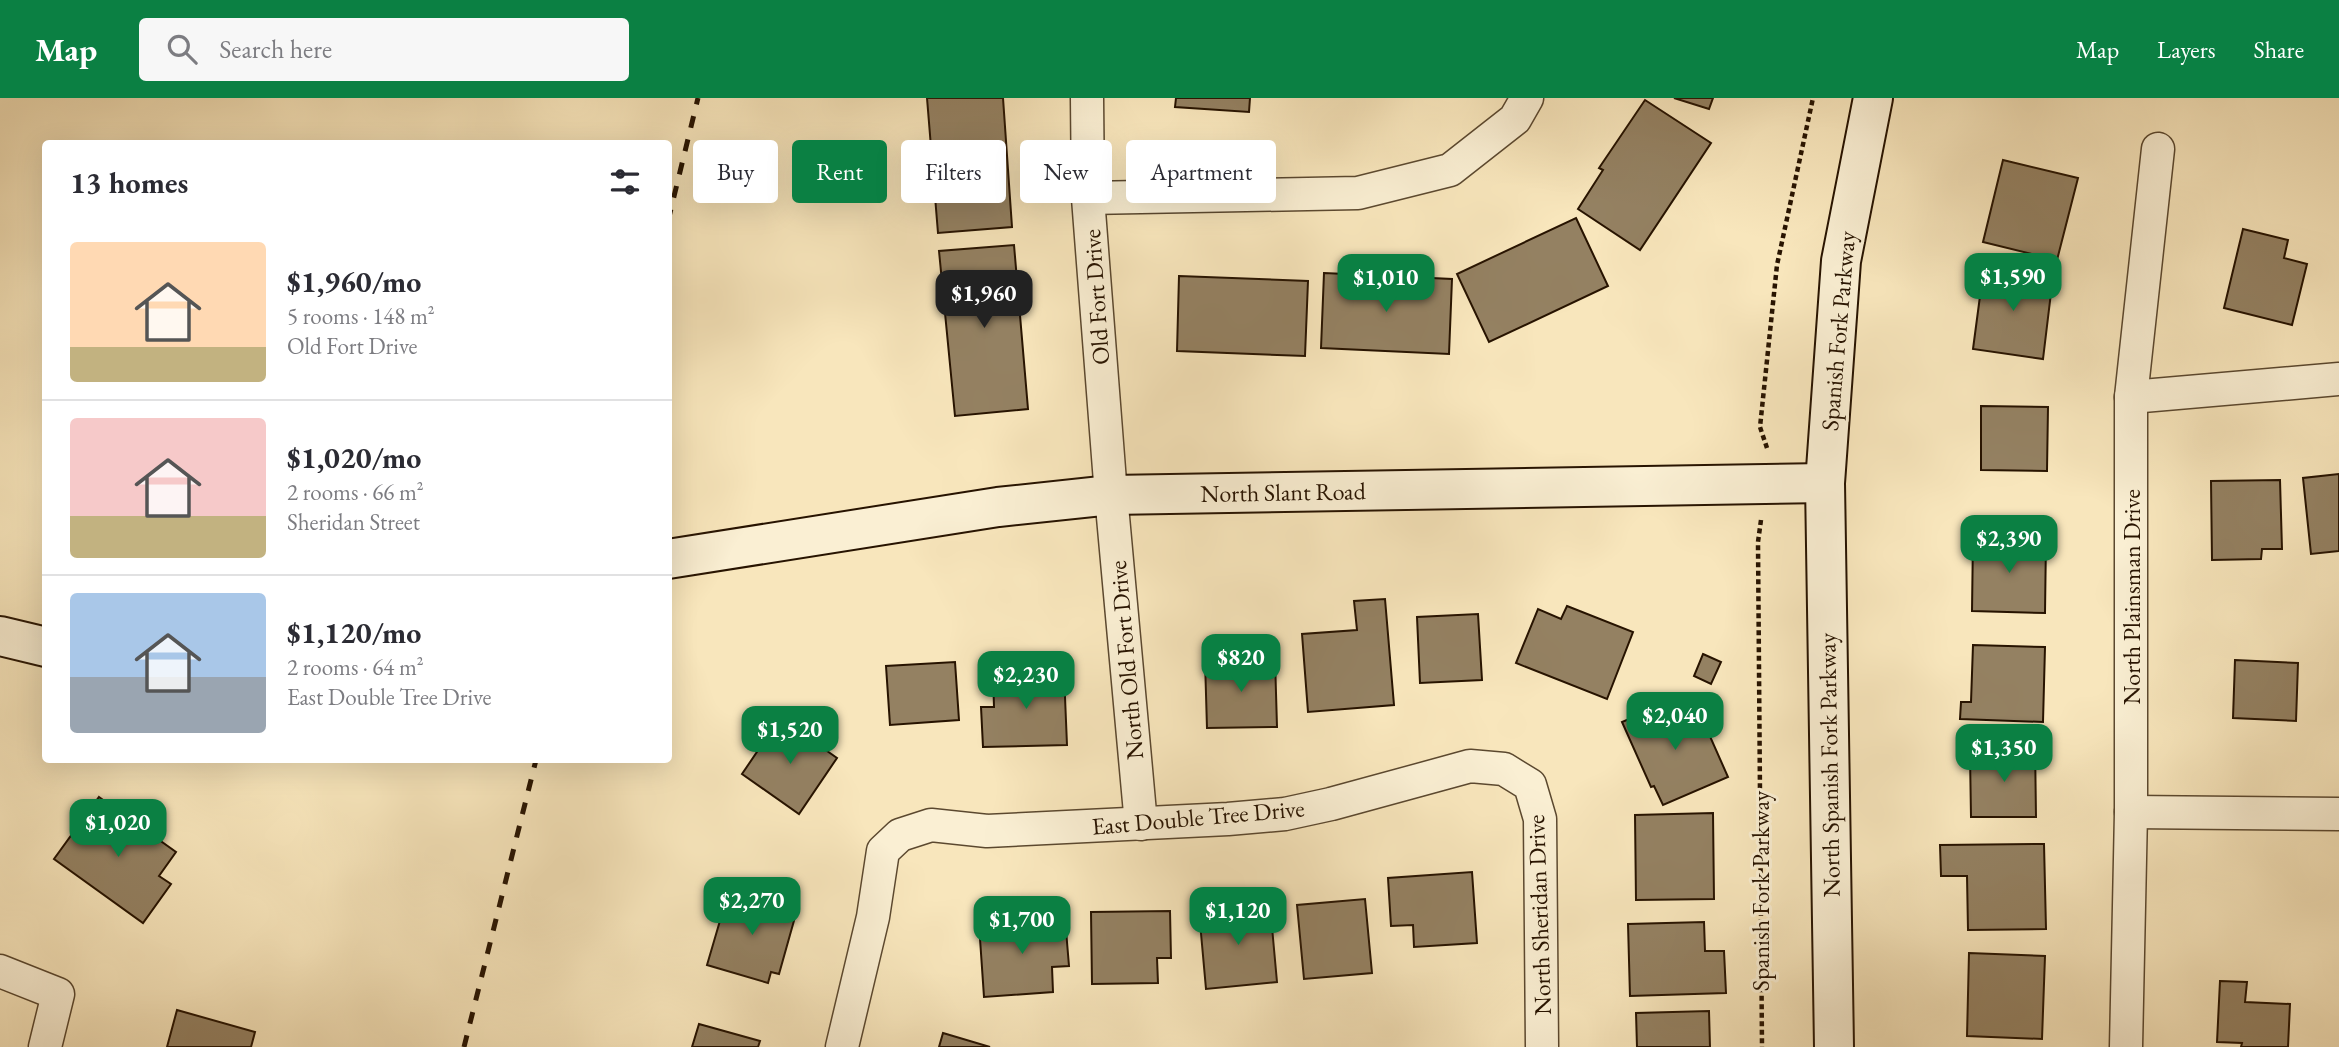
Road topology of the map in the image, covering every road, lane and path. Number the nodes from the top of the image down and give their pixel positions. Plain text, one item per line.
1 (1087, 98) edge
2 (1527, 98) edge
3 (1813, 98) edge
4 (1873, 98) edge
5 (1087, 140) edge
6 (2158, 149) dead end
7 (1112, 198) edge
8 (1088, 203) edge
9 (2339, 379) edge
10 (2131, 397) junction
11 (1767, 444) dead end
12 (1825, 483) junction
13 (1111, 495) junction
14 (1760, 525) dead end
15 (672, 558) edge
16 (0, 636) edge
17 (42, 646) edge
18 (1530, 785) joint
19 (2131, 812) junction
20 (2339, 814) edge
21 (1141, 824) junction
22 (0, 971) edge
23 (45, 1047) edge
24 (842, 1047) edge
25 (1542, 1047) edge
26 (1762, 1047) edge
27 (1834, 1047) edge
28 (2126, 1047) edge

1 - 5 street, Old Fort Drive
2 - 7 street
3 - 11 path
4 - 12 street, Spanish Fork Parkway
6 - 10 street, North Plainsman Drive
8 - 13 street, Old Fort Drive
9 - 10 street
10 - 19 street, North Plainsman Drive
12 - 13 street, North Slant Road
12 - 27 street, North Spanish Fork Parkway
13 - 15 street, North Slant Road
13 - 21 street, North Old Fort Drive
14 - 26 path, Spanish Fork Parkway
16 - 17 street
18 - 21 street, East Double Tree Drive
18 - 25 street, North Sheridan Drive
19 - 20 street
19 - 28 street, North Plainsman Drive
21 - 24 street, East Double Tree Drive
22 - 23 street

